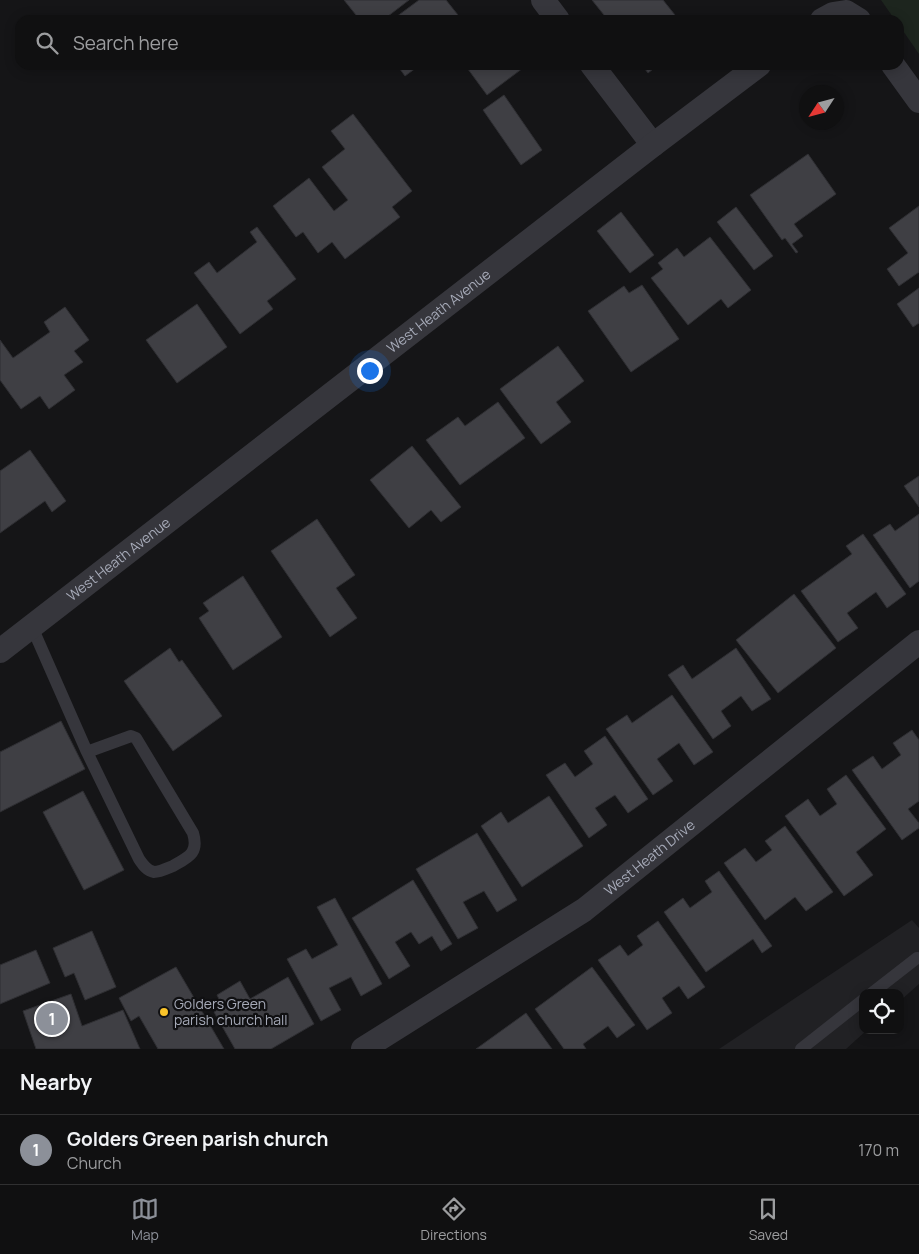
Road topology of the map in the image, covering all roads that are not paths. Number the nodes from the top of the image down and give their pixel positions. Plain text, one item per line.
1 (543, 0) edge
2 (848, 11) edge
3 (554, 15) edge
4 (831, 15) edge
5 (596, 70) edge
6 (752, 70) edge
7 (896, 70) edge
8 (919, 102) edge
9 (653, 145) junction
10 (32, 626) junction
11 (919, 642) edge
12 (0, 651) edge
13 (87, 752) junction
14 (917, 958) dead end
15 (877, 989) edge
16 (859, 1003) edge
17 (363, 1049) edge
18 (801, 1049) edge

1 - 3 street
2 - 4 street
5 - 9 street
6 - 9 street, West Heath Avenue
7 - 8 street
9 - 10 street, West Heath Avenue
10 - 12 street, West Heath Avenue
10 - 13 lane
11 - 17 street, West Heath Drive
13 - 13 lane
14 - 15 lane
16 - 18 lane

